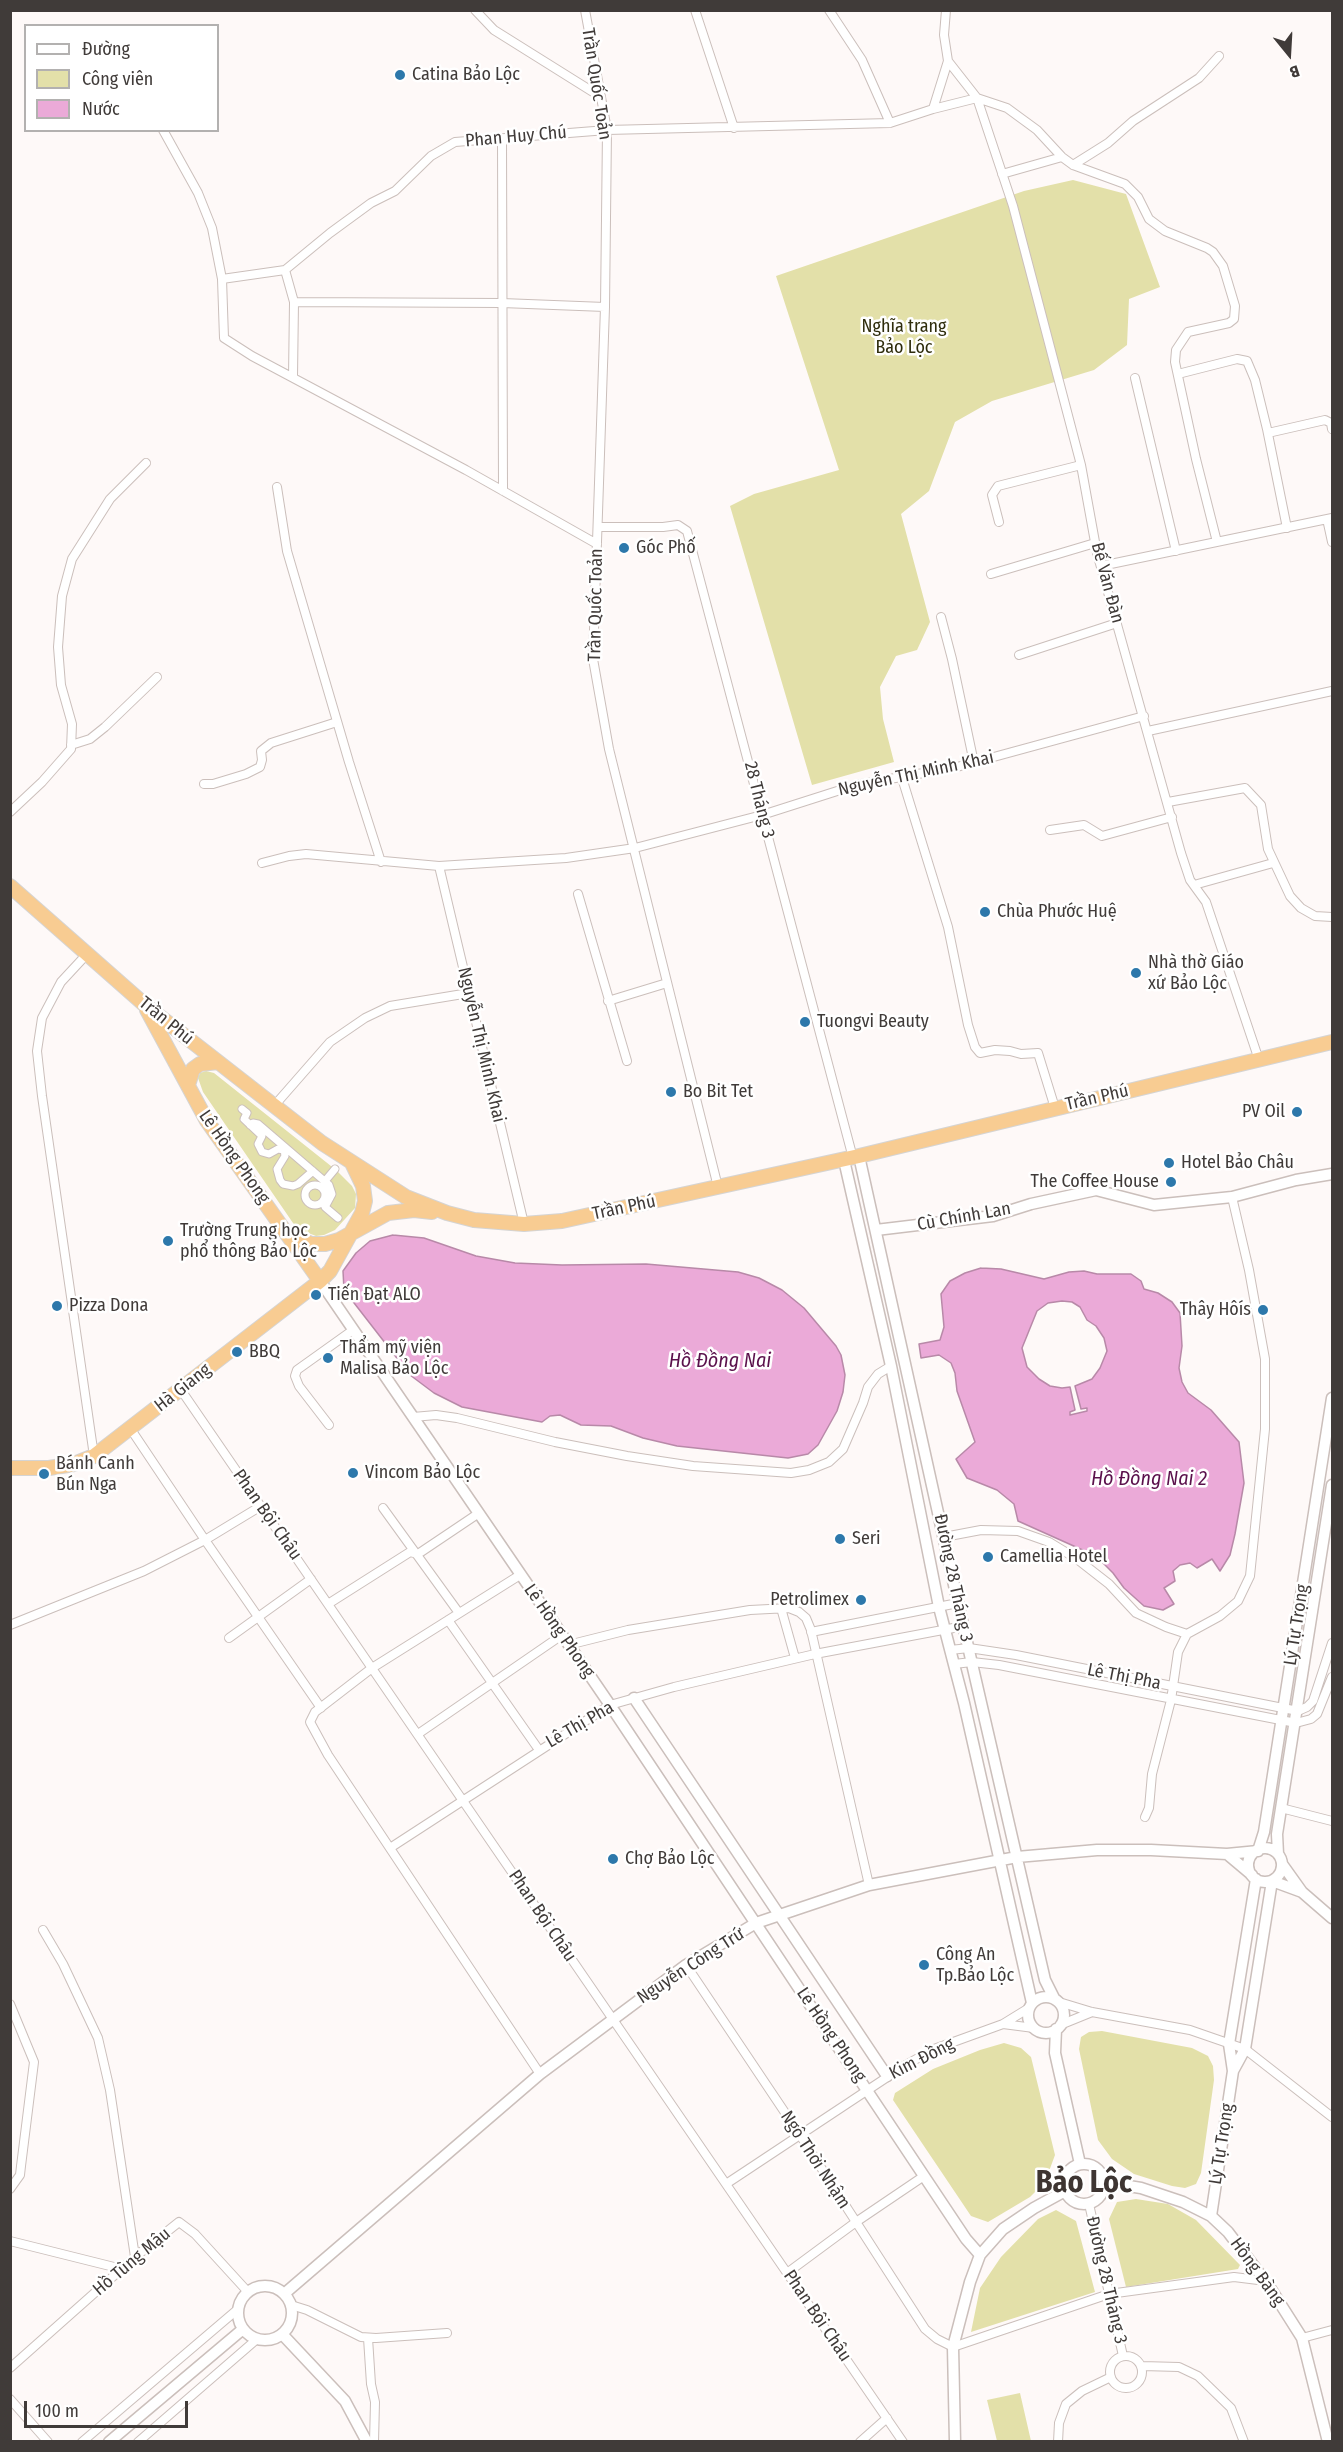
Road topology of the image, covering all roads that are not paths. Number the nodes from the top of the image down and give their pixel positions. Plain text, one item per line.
1 (475, 10) edge
2 (585, 10) edge
3 (695, 10) edge
4 (829, 10) edge
5 (946, 10) edge
6 (1219, 56) dead end
7 (948, 61) junction
8 (601, 97) junction
9 (977, 98) junction
10 (933, 109) junction
11 (890, 123) junction
12 (734, 128) junction
13 (607, 130) junction
14 (164, 132) edge
15 (502, 138) junction
16 (1062, 157) junction
17 (1073, 165) junction
18 (1002, 174) junction
19 (285, 270) junction
20 (222, 279) junction
21 (294, 302) junction
22 (502, 303) junction
23 (605, 307) junction
24 (1178, 374) junction
25 (293, 377) junction
26 (1135, 378) dead end
27 (1332, 429) edge
28 (1268, 433) junction
29 (146, 463) dead end
30 (1081, 465) junction
31 (277, 488) dead end
32 (503, 491) junction
33 (1330, 519) edge
34 (999, 522) dead end
35 (598, 527) junction
36 (1287, 528) junction
37 (1217, 542) junction
38 (1332, 542) edge
39 (1095, 543) junction
40 (597, 544) junction
41 (1176, 551) junction
42 (1101, 566) junction
43 (991, 574) dead end
44 (941, 617) dead end
45 (1118, 623) junction
46 (1019, 655) dead end
47 (156, 677) dead end
48 (1332, 691) edge
49 (1144, 716) junction
50 (337, 722) junction
51 (1148, 731) junction
52 (71, 745) junction
53 (974, 763) junction
54 (902, 778) junction
55 (204, 784) dead end
56 (1168, 802) junction
57 (10, 812) edge
58 (762, 815) junction
59 (1172, 817) junction
60 (1050, 830) dead end
61 (635, 848) junction
62 (381, 862) junction
63 (262, 863) dead end
64 (1273, 863) junction
65 (439, 866) junction
66 (1194, 885) junction
67 (10, 886) edge
68 (578, 894) dead end
69 (1332, 917) edge
70 (87, 954) junction
71 (667, 983) junction
72 (469, 993) junction
73 (608, 1001) junction
74 (145, 1005) junction
75 (1332, 1042) edge
76 (1259, 1060) junction
77 (627, 1061) dead end
78 (218, 1062) junction
79 (188, 1085) junction
80 (274, 1106) junction
81 (1055, 1108) junction
82 (242, 1109) dead end
83 (250, 1125) junction
84 (852, 1158) junction
85 (351, 1162) junction
86 (335, 1169) dead end
87 (313, 1171) junction
88 (1332, 1174) edge
89 (325, 1181) junction
90 (718, 1187) junction
91 (1232, 1197) junction
92 (447, 1213) junction
93 (338, 1218) dead end
94 (524, 1224) junction
95 (876, 1230) junction
96 (286, 1231) junction
97 (353, 1232) junction
98 (320, 1281) junction
99 (353, 1330) junction
100 (891, 1366) junction
101 (181, 1390) junction
102 (1332, 1398) edge
103 (413, 1418) junction
104 (329, 1425) dead end
105 (130, 1428) junction
106 (94, 1456) junction
107 (10, 1468) edge
108 (933, 1483) junction
109 (1332, 1485) edge
110 (916, 1487) junction
111 (261, 1506) junction
112 (383, 1508) dead end
113 (479, 1513) junction
114 (944, 1537) junction
115 (205, 1540) junction
116 (418, 1554) junction
117 (520, 1575) junction
118 (311, 1579) junction
119 (958, 1603) junction
120 (328, 1604) junction
121 (939, 1607) junction
122 (781, 1608) junction
123 (459, 1613) junction
124 (258, 1616) junction
125 (448, 1620) junction
126 (10, 1625) edge
127 (964, 1626) junction
128 (945, 1630) junction
129 (811, 1632) junction
130 (1187, 1634) junction
131 (229, 1638) dead end
132 (565, 1640) junction
133 (1332, 1643) edge
134 (969, 1648) junction
135 (950, 1650) junction
136 (815, 1654) junction
137 (795, 1658) junction
138 (972, 1662) junction
139 (954, 1664) junction
140 (372, 1668) junction
141 (1332, 1677) edge
142 (494, 1682) junction
143 (1172, 1687) junction
144 (634, 1698) junction
145 (1171, 1700) junction
146 (610, 1705) junction
147 (321, 1708) junction
148 (1284, 1708) junction
149 (1298, 1711) junction
150 (1282, 1721) junction
151 (1296, 1724) junction
152 (418, 1734) junction
153 (539, 1749) junction
154 (464, 1801) junction
155 (1281, 1808) junction
156 (1145, 1817) dead end
157 (1332, 1821) edge
158 (390, 1848) junction
159 (1258, 1851) junction
160 (1227, 1854) junction
161 (1017, 1857) junction
162 (1280, 1859) junction
163 (1000, 1860) junction
164 (1254, 1877) junction
165 (1272, 1881) junction
166 (869, 1885) junction
167 (1302, 1892) junction
168 (781, 1917) junction
169 (1332, 1918) edge
170 (756, 1923) junction
171 (44, 1930) dead end
172 (686, 1965) junction
173 (1056, 2000) junction
174 (10, 2004) edge
175 (1031, 2005) junction
176 (1092, 2012) junction
177 (613, 2019) junction
178 (1003, 2024) junction
179 (1058, 2027) junction
180 (1039, 2030) junction
181 (1229, 2044) junction
182 (1245, 2049) junction
183 (1055, 2053) junction
184 (1233, 2071) junction
185 (540, 2074) junction
186 (887, 2076) junction
187 (867, 2089) junction
188 (1332, 2117) edge
189 (800, 2135) junction
190 (1080, 2164) junction
191 (924, 2176) junction
192 (1104, 2182) junction
193 (726, 2184) junction
194 (10, 2190) edge
195 (1065, 2191) junction
196 (1089, 2204) junction
197 (1211, 2216) junction
198 (855, 2222) junction
199 (10, 2241) edge
200 (980, 2254) junction
201 (135, 2257) junction
202 (122, 2269) junction
203 (787, 2273) junction
204 (1266, 2281) junction
205 (248, 2292) junction
206 (284, 2294) junction
207 (1109, 2294) junction
208 (291, 2305) junction
209 (238, 2309) junction
210 (243, 2329) junction
211 (1332, 2330) edge
212 (447, 2333) dead end
213 (282, 2334) junction
214 (368, 2338) junction
215 (1302, 2338) junction
216 (257, 2339) junction
217 (953, 2347) junction
218 (1123, 2355) junction
219 (1142, 2366) junction
220 (10, 2368) edge
221 (1111, 2377) junction
222 (10, 2399) edge
223 (886, 2418) junction
224 (48, 2442) edge
225 (82, 2442) edge
226 (110, 2442) edge
227 (138, 2442) edge
228 (368, 2442) edge
229 (374, 2442) edge
230 (860, 2442) edge
231 (903, 2442) edge
232 (955, 2442) edge
233 (1058, 2442) edge
234 (1244, 2442) edge
235 (1328, 2442) edge

1 - 8 street
2 - 8 street, Trần Quốc Toản
3 - 12 street
4 - 11 street
5 - 7 street
6 - 17 street
7 - 9 street
7 - 10 street
8 - 13 street, Trần Quốc Toản
9 - 10 street, Phan Huy Chú
9 - 16 street
9 - 18 street, Bế Văn Đàn
10 - 11 street, Phan Huy Chú
11 - 12 street, Phan Huy Chú
12 - 13 street, Phan Huy Chú
13 - 15 street, Phan Huy Chú
13 - 23 street, Trần Quốc Toản
14 - 20 street
15 - 19 street, Phan Huy Chú
15 - 22 street
16 - 17 street
16 - 18 street
17 - 24 street
18 - 30 street, Bế Văn Đàn
19 - 20 street
19 - 21 street
20 - 25 street
21 - 22 street
21 - 25 street
22 - 23 street
22 - 32 street
23 - 35 street, Trần Quốc Toản
24 - 28 street
24 - 37 street
25 - 32 street
26 - 41 street
27 - 28 street
28 - 36 street
29 - 52 street
30 - 34 street
30 - 39 street, Bế Văn Đàn
31 - 50 street
32 - 40 street
33 - 36 street
33 - 38 street
35 - 40 street, Trần Quốc Toản
35 - 58 street, 28 Tháng 3
36 - 37 street
37 - 41 street
39 - 42 street, Bế Văn Đàn
39 - 43 street
40 - 61 street, Trần Quốc Toản
41 - 42 street
42 - 45 street, Bế Văn Đàn
44 - 53 street
45 - 46 street
45 - 49 street, Bế Văn Đàn
47 - 52 street
48 - 51 street
49 - 51 street, Bế Văn Đàn
49 - 53 street, Nguyễn Thị Minh Khai
50 - 55 street
50 - 62 street
51 - 56 street, Bế Văn Đàn
52 - 57 street
53 - 54 street, Nguyễn Thị Minh Khai
54 - 58 street, Nguyễn Thị Minh Khai
54 - 81 street
56 - 59 street, Bế Văn Đàn
56 - 64 street
58 - 61 street, Nguyễn Thị Minh Khai
58 - 84 street, 28 Tháng 3
59 - 60 street
59 - 66 street, Bế Văn Đàn
61 - 65 street, Nguyễn Thị Minh Khai
61 - 71 street, Trần Quốc Toản
62 - 63 street, Nguyễn Thị Minh Khai
62 - 65 street, Nguyễn Thị Minh Khai
64 - 66 street
64 - 69 street
65 - 72 street, Nguyễn Thị Minh Khai
66 - 76 street, Bế Văn Đàn
67 - 70 highway, Trần Phú
68 - 73 street
70 - 74 highway, Trần Phú
70 - 106 street
71 - 73 street
71 - 90 street, Trần Quốc Toản
72 - 80 street
72 - 94 street, Nguyễn Thị Minh Khai
73 - 77 street
74 - 78 highway, Trần Phú
74 - 79 highway, Lê Hồng Phong
75 - 76 highway, Trần Phú
76 - 81 highway, Trần Phú
78 - 79 highway
78 - 80 highway, Trần Phú
79 - 96 highway, Lê Hồng Phong
80 - 85 highway, Trần Phú
81 - 84 highway, Trần Phú
82 - 83 street
83 - 87 street
83 - 87 street
84 - 90 highway, Trần Phú
84 - 95 street, Đường 28 Tháng 3
84 - 100 street, Đường 28 Tháng 3
85 - 92 highway, Trần Phú
85 - 97 highway, Hà Giang
86 - 89 street
87 - 89 street
88 - 91 street, Cù Chính Lan
89 - 93 street
90 - 94 highway, Trần Phú
91 - 95 street, Cù Chính Lan
91 - 130 street
92 - 94 highway, Trần Phú
92 - 97 highway, Hà Giang
95 - 108 street, Đường 28 Tháng 3
96 - 97 highway, Hà Giang
96 - 98 highway, Lê Hồng Phong
97 - 98 highway, Hà Giang
98 - 99 street, Lê Hồng Phong
98 - 101 highway, Hà Giang
99 - 103 street, Lê Hồng Phong
99 - 104 street
100 - 103 street
100 - 110 street, Đường 28 Tháng 3
101 - 105 highway, Hà Giang
101 - 111 street, Phan Bội Châu
102 - 148 street, Lý Tự Trọng
103 - 113 street, Lê Hồng Phong
105 - 106 highway, Hà Giang
105 - 115 street
106 - 107 highway, Hà Giang
108 - 110 street
108 - 114 street, Đường 28 Tháng 3
109 - 149 street, Lý Tự Trọng
110 - 121 street, Đường 28 Tháng 3
111 - 115 street
111 - 118 street, Phan Bội Châu
112 - 116 street
113 - 116 street
113 - 117 street, Lê Hồng Phong
114 - 119 street, Đường 28 Tháng 3
114 - 130 street
115 - 124 street
115 - 126 street
116 - 120 street
116 - 123 street
117 - 123 street
117 - 132 street, Lê Hồng Phong
118 - 120 street, Phan Bội Châu
118 - 124 street
119 - 121 street
119 - 127 street, Đường 28 Tháng 3
120 - 140 street, Phan Bội Châu
121 - 128 street, Đường 28 Tháng 3
121 - 129 street
122 - 129 street
122 - 132 street
122 - 137 street
123 - 125 street
124 - 131 street
124 - 147 street
125 - 140 street
125 - 142 street
127 - 128 street, Lê Thị Pha
127 - 134 street, Đường 28 Tháng 3
128 - 135 street, Đường 28 Tháng 3
128 - 136 street, Lê Thị Pha
129 - 136 street
130 - 143 street
132 - 142 street
132 - 146 street, Lê Hồng Phong
133 - 149 street
134 - 135 street, Lê Thị Pha
134 - 138 street, Đường 28 Tháng 3
134 - 143 street, Lê Thị Pha
135 - 139 street, Đường 28 Tháng 3
136 - 137 street, Lê Thị Pha
136 - 166 street
137 - 144 street, Lê Thị Pha
138 - 139 street
138 - 145 street
138 - 161 street, Đường 28 Tháng 3
139 - 163 street, Đường 28 Tháng 3
140 - 147 street
140 - 152 street, Phan Bội Châu
141 - 151 street
142 - 152 street
142 - 153 street
143 - 145 street
143 - 148 street, Lê Thị Pha
144 - 146 street, Lê Thị Pha
144 - 168 street, Lê Hồng Phong
145 - 150 street
145 - 156 street
146 - 153 street, Lê Thị Pha
146 - 170 street, Lê Hồng Phong
147 - 158 street
148 - 149 street, Lê Thị Pha
148 - 150 street, Lý Tự Trọng
149 - 151 street, Lý Tự Trọng
150 - 151 street
150 - 159 street, Lý Tự Trọng
151 - 155 street, Lý Tự Trọng
152 - 154 street, Phan Bội Châu
153 - 154 street, Lê Thị Pha
154 - 158 street, Lê Thị Pha
154 - 177 street, Phan Bội Châu
155 - 157 street
155 - 162 street, Lý Tự Trọng
158 - 185 street
159 - 160 street, Nguyễn Công Trứ
159 - 162 street
159 - 164 street
160 - 161 street, Nguyễn Công Trứ
160 - 164 street
161 - 163 street, Nguyễn Công Trứ
161 - 173 street, Đường 28 Tháng 3
162 - 165 street
162 - 167 street
163 - 166 street, Nguyễn Công Trứ
163 - 175 street, Đường 28 Tháng 3
164 - 165 street
164 - 181 street, Lý Tự Trọng
165 - 167 street
165 - 182 street, Lý Tự Trọng
166 - 168 street, Nguyễn Công Trứ
167 - 169 street
168 - 170 street, Nguyễn Công Trứ
168 - 186 street, Lê Hồng Phong
170 - 172 street, Nguyễn Công Trứ
170 - 187 street, Lê Hồng Phong
171 - 201 street
172 - 177 street, Nguyễn Công Trứ
172 - 189 street, Ngô Thời Nhậm
173 - 175 street
173 - 176 street
173 - 179 street
174 - 194 street
175 - 178 street, Kim Đồng
175 - 180 street
176 - 179 street
176 - 181 street
177 - 185 street, Nguyễn Công Trứ
177 - 193 street, Phan Bội Châu
178 - 180 street, Kim Đồng
178 - 186 street, Kim Đồng
179 - 180 street
179 - 183 street
180 - 183 street
181 - 182 street
181 - 184 street, Lý Tự Trọng
182 - 184 street, Lý Tự Trọng
182 - 188 street
183 - 190 street
184 - 197 street, Lý Tự Trọng
185 - 206 street, Nguyễn Công Trứ
186 - 187 street, Kim Đồng
187 - 189 street, Kim Đồng
187 - 191 street, Lê Hồng Phong
189 - 193 street, Kim Đồng
189 - 198 street, Ngô Thời Nhậm
190 - 192 street
190 - 195 street
191 - 198 street
191 - 200 street, Lê Hồng Phong
192 - 196 street
192 - 197 street, Hồng Bàng
193 - 203 street, Phan Bội Châu
195 - 196 street
195 - 200 street
196 - 207 street, Đường 28 Tháng 3
197 - 204 street, Hồng Bàng
198 - 203 street
198 - 217 street, Ngô Thời Nhậm
199 - 202 street
200 - 217 street
201 - 202 street, Hồ Tùng Mậu
201 - 205 street, Hồ Tùng Mậu
202 - 220 street, Hồ Tùng Mậu
203 - 223 street, Phan Bội Châu
204 - 207 street
204 - 215 street, Hồng Bàng
205 - 206 street
205 - 209 street
206 - 208 street
207 - 217 street
207 - 218 street, Đường 28 Tháng 3
208 - 213 street
208 - 214 street
209 - 210 street
209 - 225 street
210 - 216 street
210 - 226 street
211 - 215 street
212 - 214 street
213 - 216 street
213 - 228 street
214 - 229 street
215 - 235 street, Hồng Bàng
216 - 227 street
217 - 232 street
218 - 219 street
218 - 221 street
219 - 221 street
219 - 234 street
221 - 233 street
222 - 224 street
223 - 230 street
223 - 231 street, Phan Bội Châu

